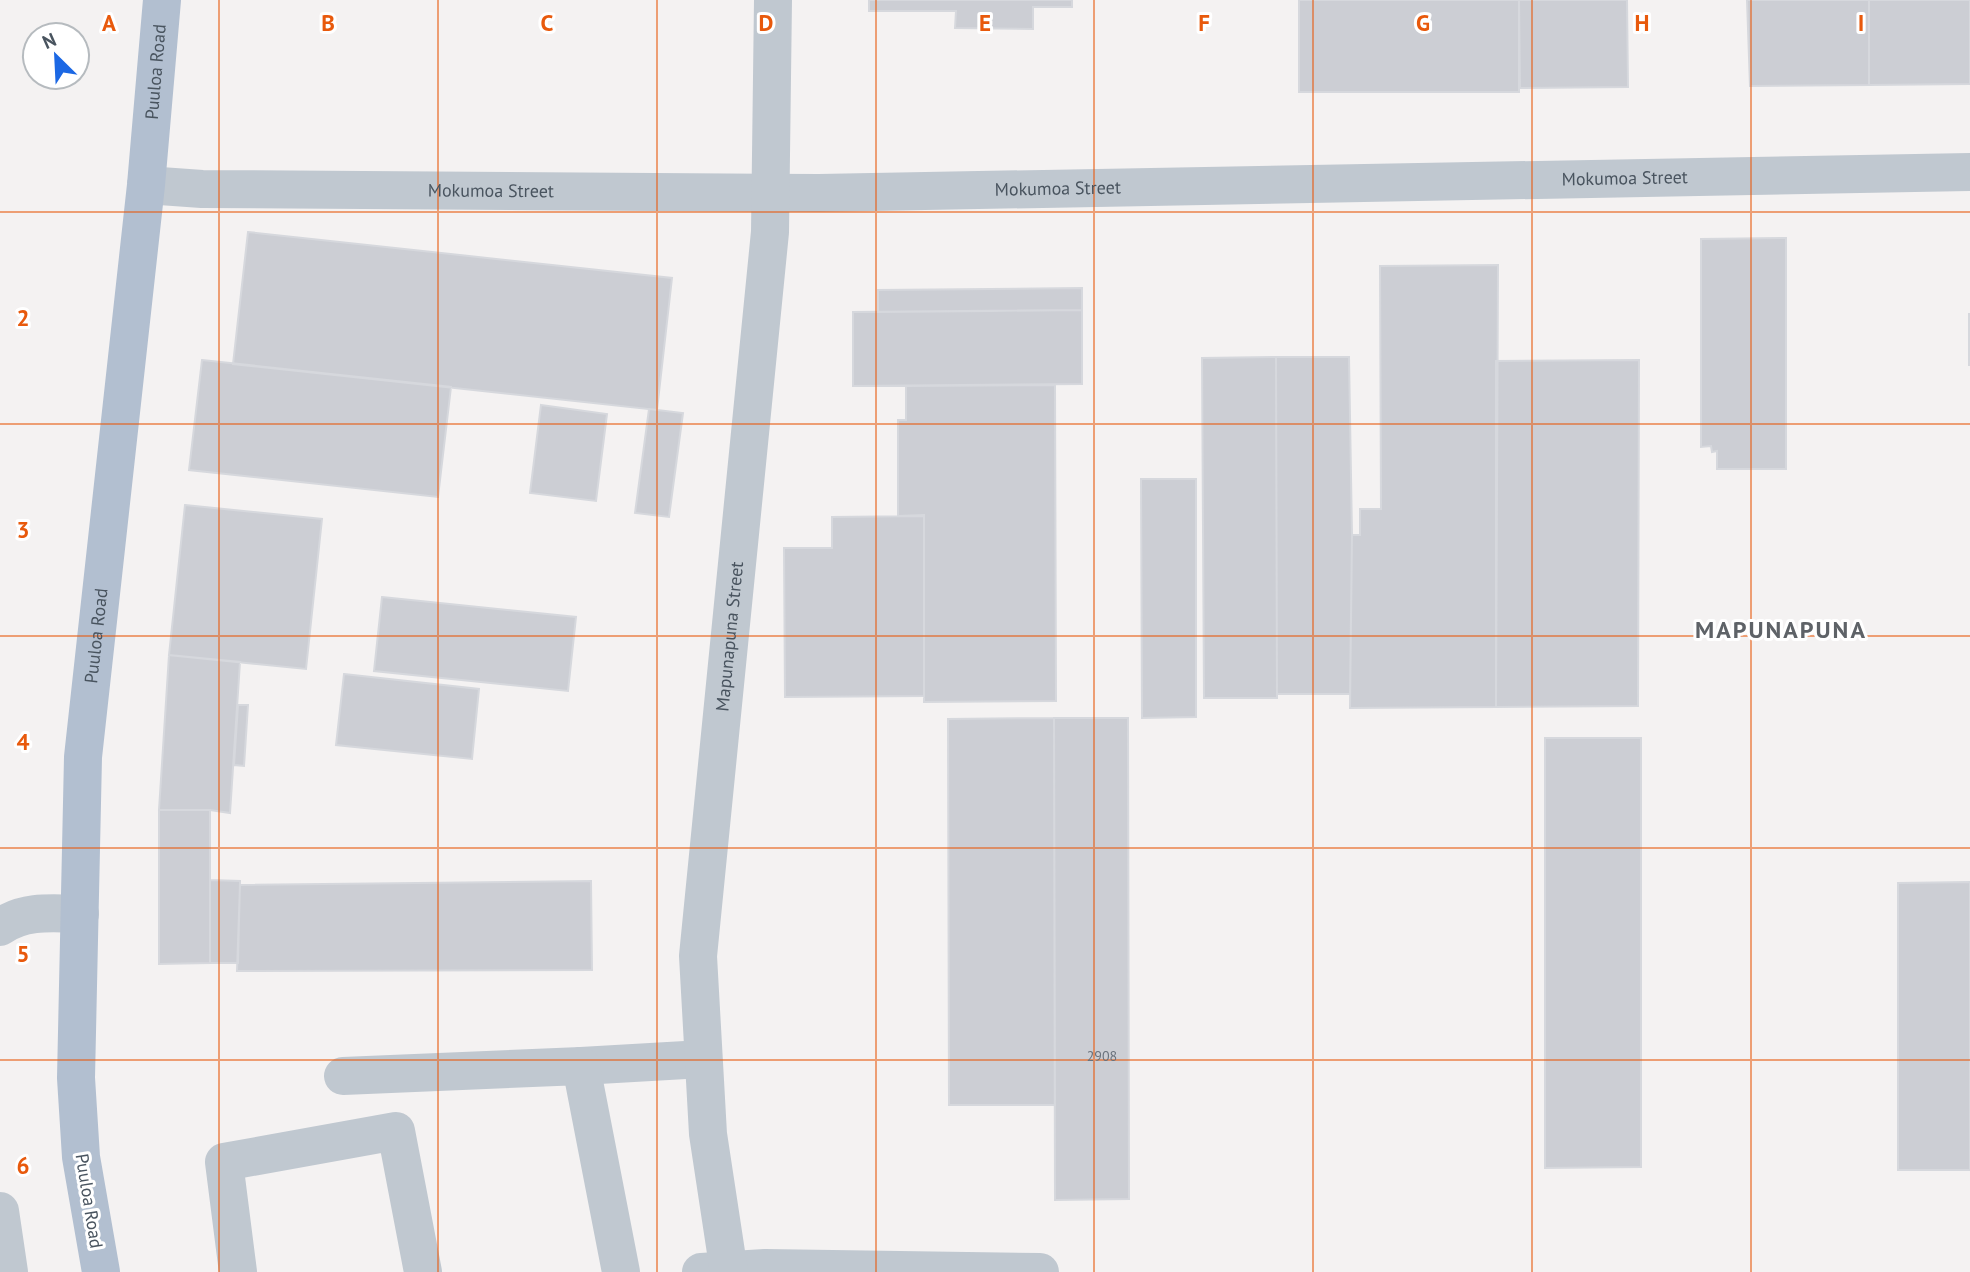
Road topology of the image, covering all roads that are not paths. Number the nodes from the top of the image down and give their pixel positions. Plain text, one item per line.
1 (163, 0) edge
2 (773, 0) edge
3 (1970, 172) edge
4 (146, 185) junction
5 (769, 192) junction
6 (80, 914) junction
7 (0, 927) edge
8 (703, 1059) junction
9 (581, 1066) junction
10 (343, 1076) dead end
11 (0, 1211) edge
12 (719, 1271) edge
13 (9, 1272) edge
14 (101, 1272) edge
15 (238, 1272) edge
16 (423, 1272) edge
17 (621, 1272) edge
18 (1040, 1272) edge

1 - 4 main road, Puuloa Road
2 - 5 street, Mapunapuna Street
3 - 5 street, Mokumoa Street
4 - 5 street, Mokumoa Street
4 - 6 main road, Puuloa Road
5 - 8 street, Mapunapuna Street
6 - 7 street
6 - 14 main road, Puuloa Road
8 - 9 street
8 - 12 street, Mapunapuna Street
9 - 10 street
9 - 17 street
11 - 13 street
12 - 18 street
15 - 16 street

